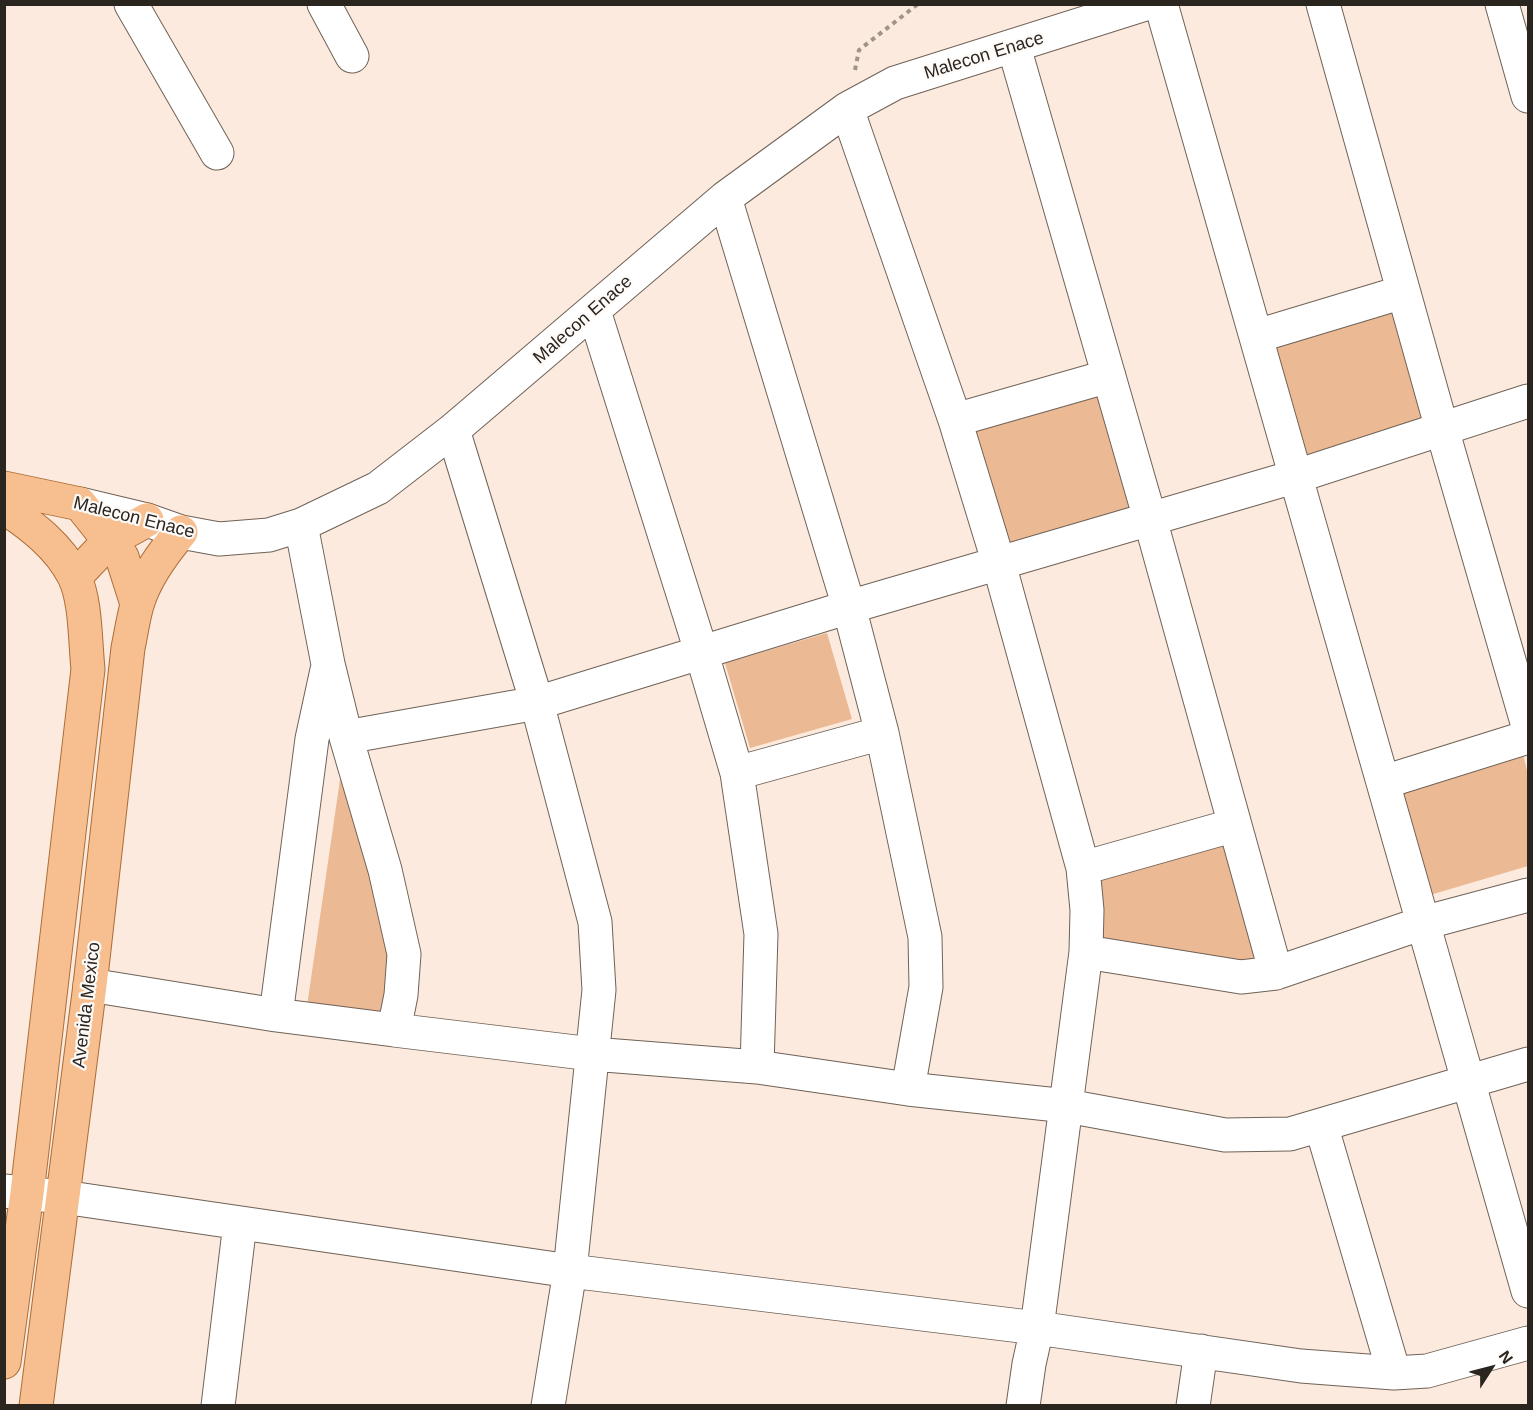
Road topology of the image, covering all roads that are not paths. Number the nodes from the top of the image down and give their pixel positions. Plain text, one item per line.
1 (131, 4) edge
2 (324, 4) edge
3 (1145, 4) edge
4 (1161, 4) edge
5 (1323, 4) edge
6 (1502, 4) edge
7 (1014, 47) junction
8 (352, 56) dead end
9 (1528, 96) edge
10 (847, 109) junction
11 (217, 153) dead end
12 (725, 198) junction
13 (1404, 292) junction
14 (594, 311) junction
15 (1257, 336) junction
16 (1108, 376) junction
17 (1528, 401) edge
18 (955, 420) junction
19 (1442, 429) junction
20 (453, 430) junction
21 (1297, 476) junction
22 (4, 488) edge
23 (80, 504) junction
24 (4, 507) edge
25 (1150, 519) junction
26 (147, 520) junction
27 (301, 525) junction
28 (181, 532) junction
29 (109, 541) junction
30 (999, 564) junction
31 (75, 577) junction
32 (137, 604) junction
33 (849, 607) junction
34 (701, 651) junction
35 (328, 664) junction
36 (537, 702) junction
37 (1528, 726) edge
38 (882, 733) junction
39 (346, 737) junction
40 (1528, 737) edge
41 (737, 773) junction
42 (1384, 782) junction
43 (1235, 825) junction
44 (1083, 868) junction
45 (1528, 895) edge
46 (1423, 923) junction
47 (1086, 952) junction
48 (1276, 973) junction
49 (90, 985) junction
50 (276, 1015) junction
51 (394, 1030) junction
52 (592, 1054) junction
53 (1528, 1064) edge
54 (757, 1067) junction
55 (1470, 1081) junction
56 (908, 1089) junction
57 (1067, 1106) junction
58 (1321, 1125) junction
59 (16, 1192) edge
60 (63, 1197) junction
61 (240, 1223) junction
62 (570, 1271) junction
63 (1528, 1291) edge
64 (1037, 1328) junction
65 (1528, 1343) edge
66 (1201, 1352) junction
67 (4, 1362) edge
68 (1394, 1373) junction
69 (36, 1406) edge
70 (218, 1406) edge
71 (548, 1406) edge
72 (1023, 1406) edge
73 (1193, 1406) edge

1 - 11 street
2 - 8 street
3 - 7 street, Malecon Enace
4 - 15 street
5 - 13 street
6 - 9 street
7 - 10 street, Malecon Enace
7 - 16 street
10 - 12 street, Malecon Enace
10 - 18 street
12 - 14 street, Malecon Enace
12 - 33 street
13 - 15 street
13 - 19 street
14 - 20 street, Malecon Enace
14 - 34 street
15 - 21 street
16 - 18 street
16 - 25 street
17 - 19 street
18 - 30 street
19 - 21 street
19 - 37 street
20 - 27 street, Malecon Enace
20 - 36 street
21 - 25 street
21 - 42 street
22 - 23 main road, Malecon Enace
23 - 26 street, Malecon Enace
23 - 29 main road
24 - 31 main road
25 - 30 street
25 - 43 street
26 - 28 street, Malecon Enace
26 - 29 main road
27 - 28 street, Malecon Enace
27 - 35 street
28 - 32 main road, Avenida Mexico
29 - 31 main road
29 - 32 main road
30 - 33 street
30 - 44 street
31 - 59 main road
32 - 49 main road, Avenida Mexico
33 - 34 street
33 - 38 street
34 - 36 street
34 - 41 street
35 - 39 street
35 - 50 street
36 - 39 street
36 - 52 street
38 - 41 street
38 - 56 street
39 - 51 street
40 - 42 street
41 - 54 street
42 - 46 street
43 - 44 street
43 - 48 street
44 - 47 street
45 - 46 street
46 - 48 street
46 - 55 street
47 - 48 street
47 - 57 street
49 - 50 street
49 - 60 main road, Avenida Mexico
50 - 51 street
51 - 52 street
52 - 54 street
52 - 62 street
53 - 55 street
54 - 56 street
55 - 58 street
55 - 63 street
56 - 57 street
57 - 58 street
57 - 64 street
58 - 68 street
59 - 60 street
59 - 67 main road
60 - 61 street
60 - 69 main road, Avenida Mexico
61 - 62 street
61 - 70 street
62 - 64 street
62 - 71 street
64 - 66 street
64 - 72 street
65 - 68 street
66 - 68 street
66 - 73 street

